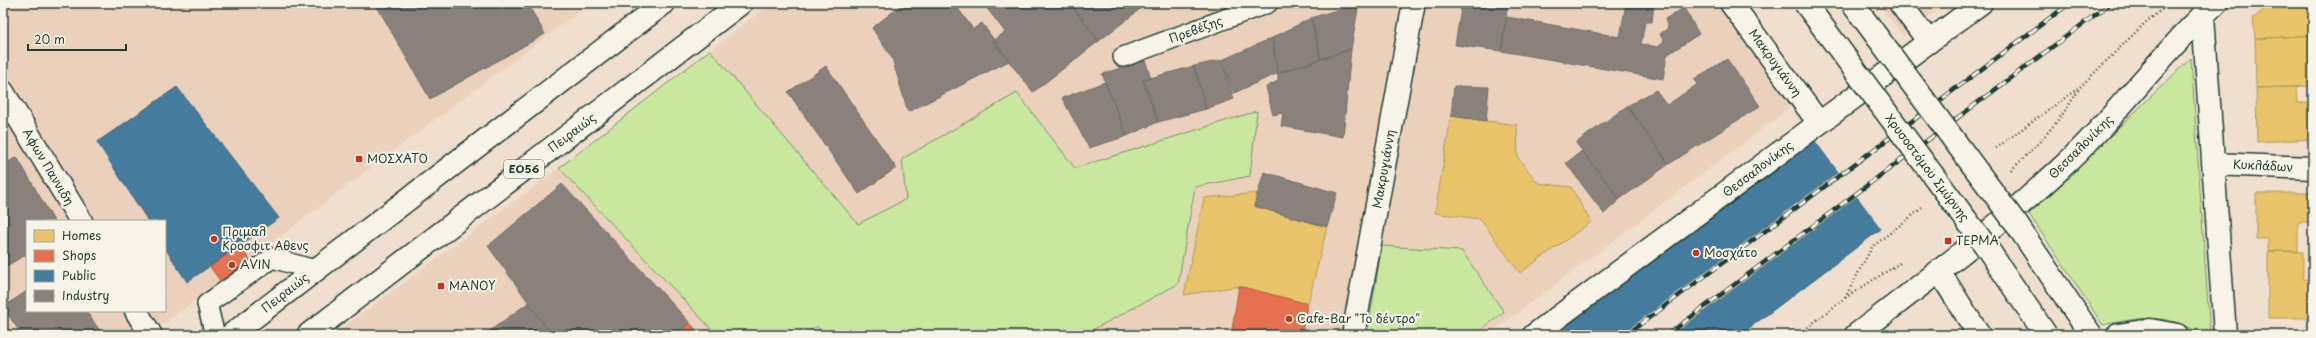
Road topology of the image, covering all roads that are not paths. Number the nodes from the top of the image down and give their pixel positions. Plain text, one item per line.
1 (664, 3) edge
2 (741, 3) edge
3 (1268, 3) edge
4 (1414, 3) edge
5 (1731, 3) edge
6 (1805, 3) edge
7 (1852, 3) edge
8 (1900, 3) edge
9 (1981, 3) edge
10 (2209, 9) edge
11 (1929, 42) junction
12 (1123, 57) dead end
13 (3, 92) edge
14 (1819, 123) junction
15 (2213, 164) junction
16 (2313, 168) edge
17 (80, 220) edge
18 (315, 270) junction
19 (1938, 271) junction
20 (137, 312) edge
21 (151, 335) edge
22 (215, 335) edge
23 (231, 335) edge
24 (308, 335) edge
25 (1353, 335) edge
26 (1534, 335) edge
27 (1856, 335) edge
28 (1979, 335) edge
29 (2046, 335) edge
30 (2091, 335) edge
31 (2118, 335) edge
32 (2177, 335) edge
33 (2225, 335) edge

1 - 18 street, Πειραιώς
2 - 24 street, Πειραιώς / ΕΟ56
3 - 12 lane, Πρεβέζης
4 - 25 street, Μακρυγιάννη
5 - 14 street, Μακρυγιάννη
6 - 29 street, Χρυσοστόμου Σμύρνης, bridge
7 - 30 street, bridge
8 - 11 street
9 - 11 street, Θεσσαλονίκης
10 - 15 street
10 - 19 street, Θεσσαλονίκης
11 - 14 street, Θεσσαλονίκης
13 - 17 street, Αφων Παννιδη
14 - 26 street, Θεσσαλονίκης
15 - 16 street, Κυκλάδων
15 - 33 street
18 - 22 lane
18 - 23 street, Πειραιώς
19 - 27 street, Θεσσαλονίκης
19 - 28 street
20 - 21 street
31 - 32 street

